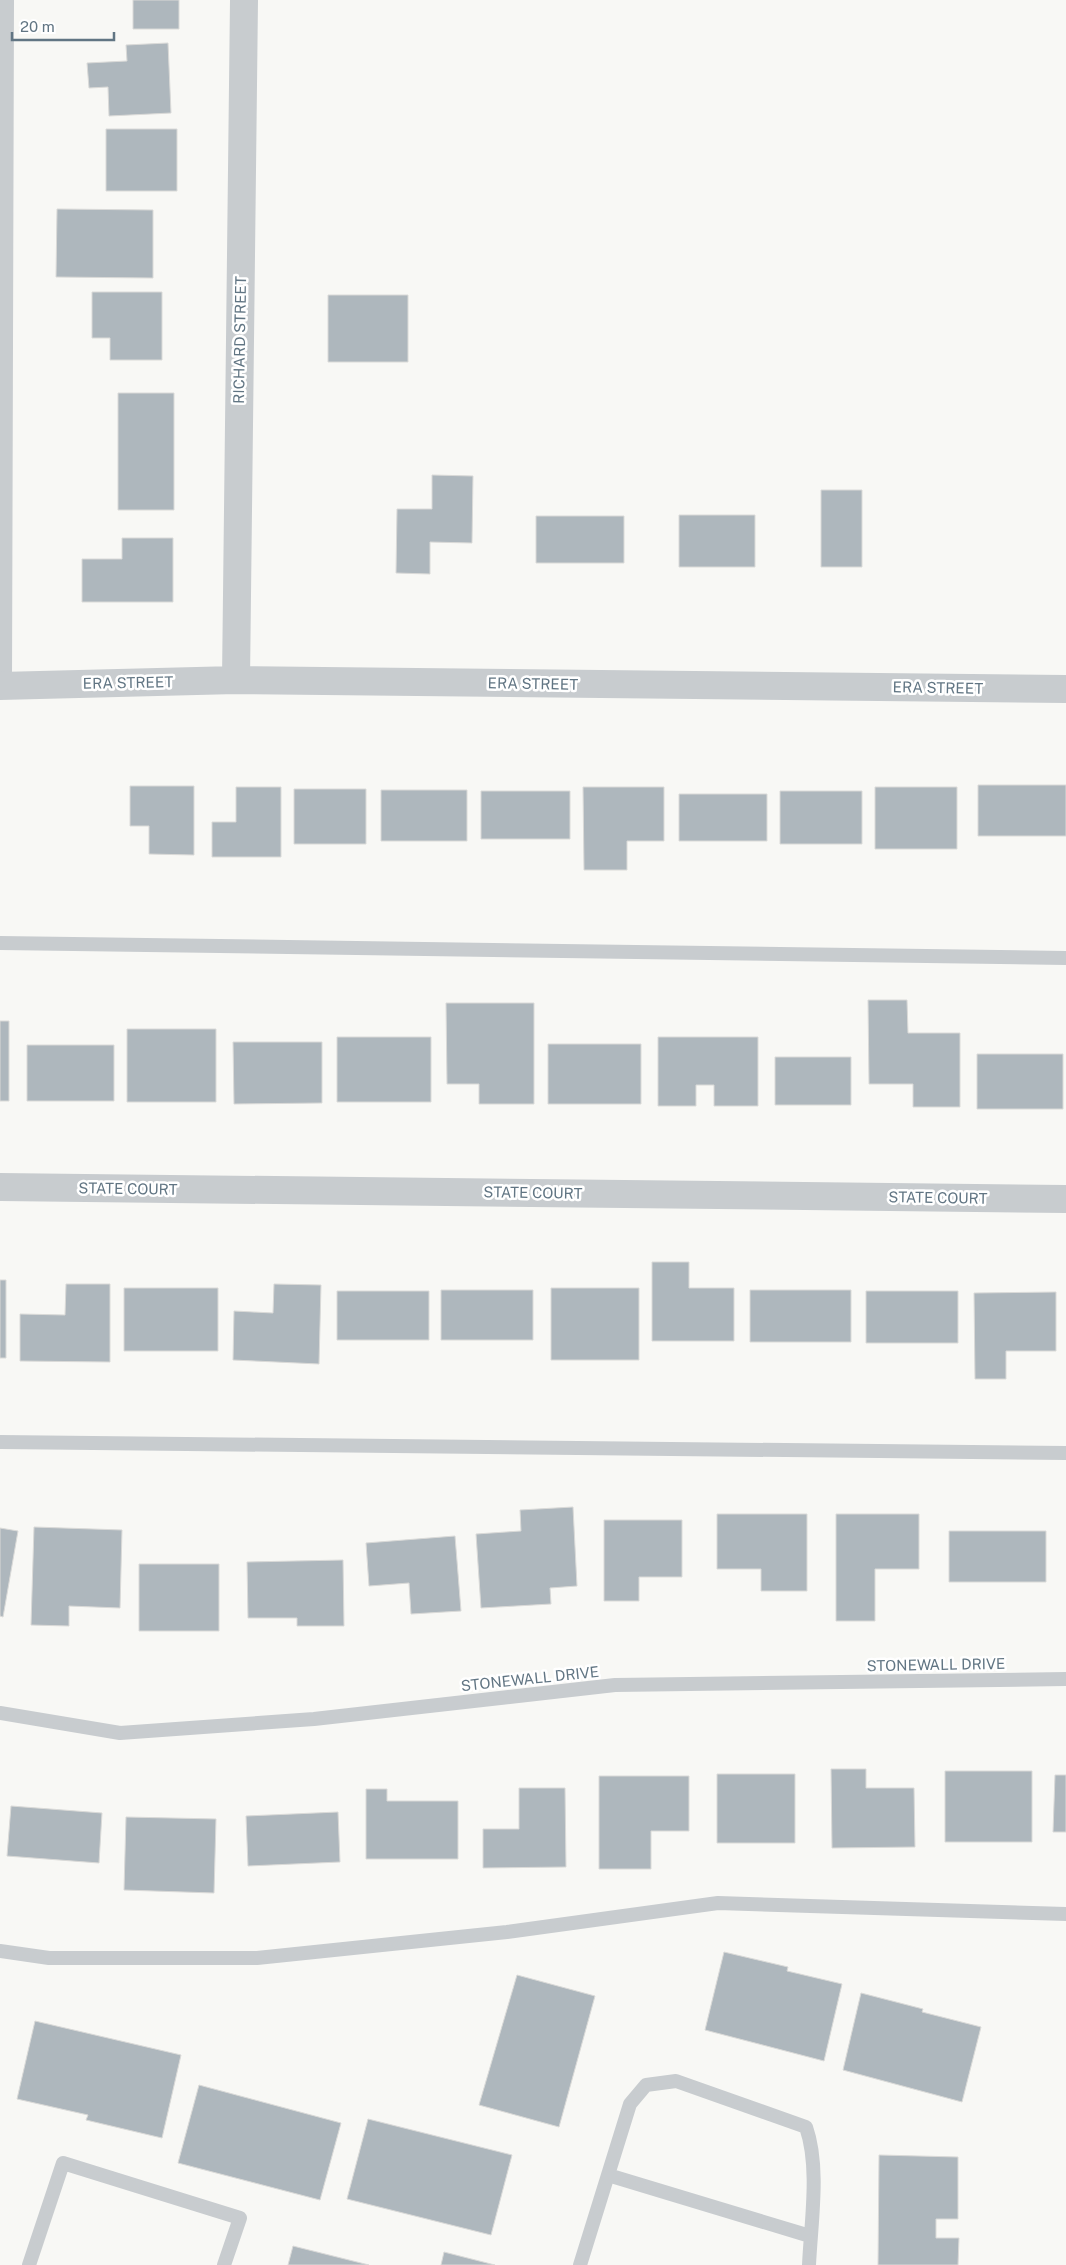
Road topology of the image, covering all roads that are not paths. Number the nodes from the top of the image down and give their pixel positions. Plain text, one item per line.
1 (7, 0) edge
2 (244, 0) edge
3 (236, 680) junction
4 (3, 686) edge
5 (1066, 689) edge
6 (0, 943) edge
7 (1066, 958) edge
8 (0, 1187) edge
9 (1066, 1199) edge
10 (0, 1442) edge
11 (1066, 1453) edge
12 (1066, 1679) edge
13 (0, 1713) edge
14 (1066, 1914) edge
15 (0, 1951) edge
16 (608, 2175) junction
17 (810, 2236) junction
18 (29, 2265) edge
19 (224, 2265) edge
20 (580, 2265) edge
21 (809, 2265) edge

1 - 4 lane
2 - 3 street, RICHARD STREET
3 - 4 street, ERA STREET
3 - 5 street, ERA STREET
6 - 7 lane
8 - 9 street, STATE COURT
10 - 11 lane
12 - 13 lane, STONEWALL DRIVE
14 - 15 lane
16 - 17 lane
16 - 17 lane
16 - 20 lane
17 - 21 lane
18 - 19 lane

